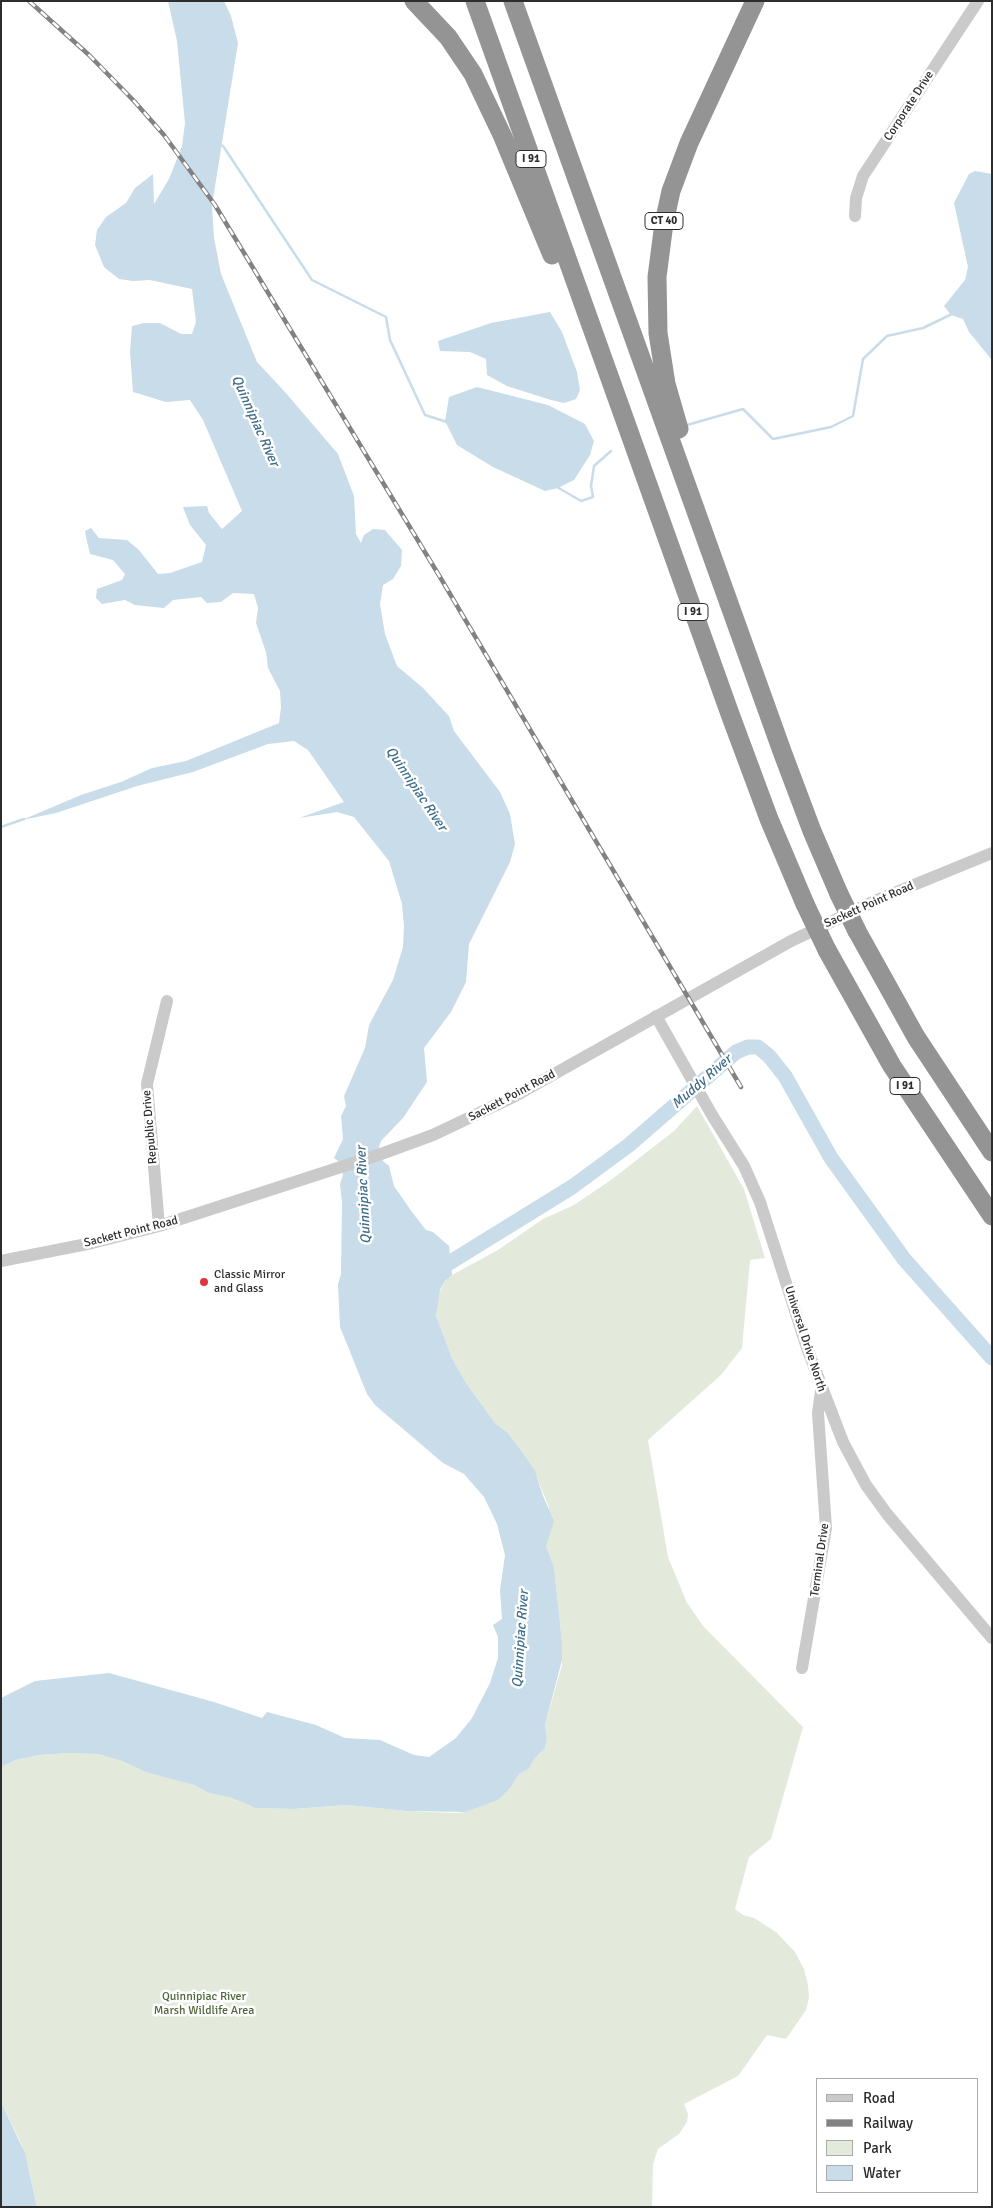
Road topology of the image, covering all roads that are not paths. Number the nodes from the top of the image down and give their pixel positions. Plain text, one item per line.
1 (414, 1) edge
2 (475, 1) edge
3 (513, 1) edge
4 (755, 1) edge
5 (978, 1) edge
6 (854, 216) dead end
7 (587, 316) junction
8 (676, 457) junction
9 (992, 853) edge
10 (167, 1001) dead end
11 (656, 1016) junction
12 (992, 1152) edge
13 (992, 1216) edge
14 (159, 1226) junction
15 (1, 1261) edge
16 (822, 1390) junction
17 (992, 1638) edge
18 (802, 1668) dead end

1 - 7 highway
2 - 7 highway, I 91
3 - 8 highway, I 91
4 - 8 highway, CT 40
5 - 6 street, Corporate Drive
7 - 13 highway, I 91, bridge
8 - 12 highway, I 91, bridge
9 - 11 street, Sackett Point Road
10 - 14 street, Republic Drive
11 - 14 street, Sackett Point Road
11 - 16 street, Universal Drive North
14 - 15 street, Sackett Point Road
16 - 17 street, Universal Drive North
16 - 18 street, Terminal Drive

